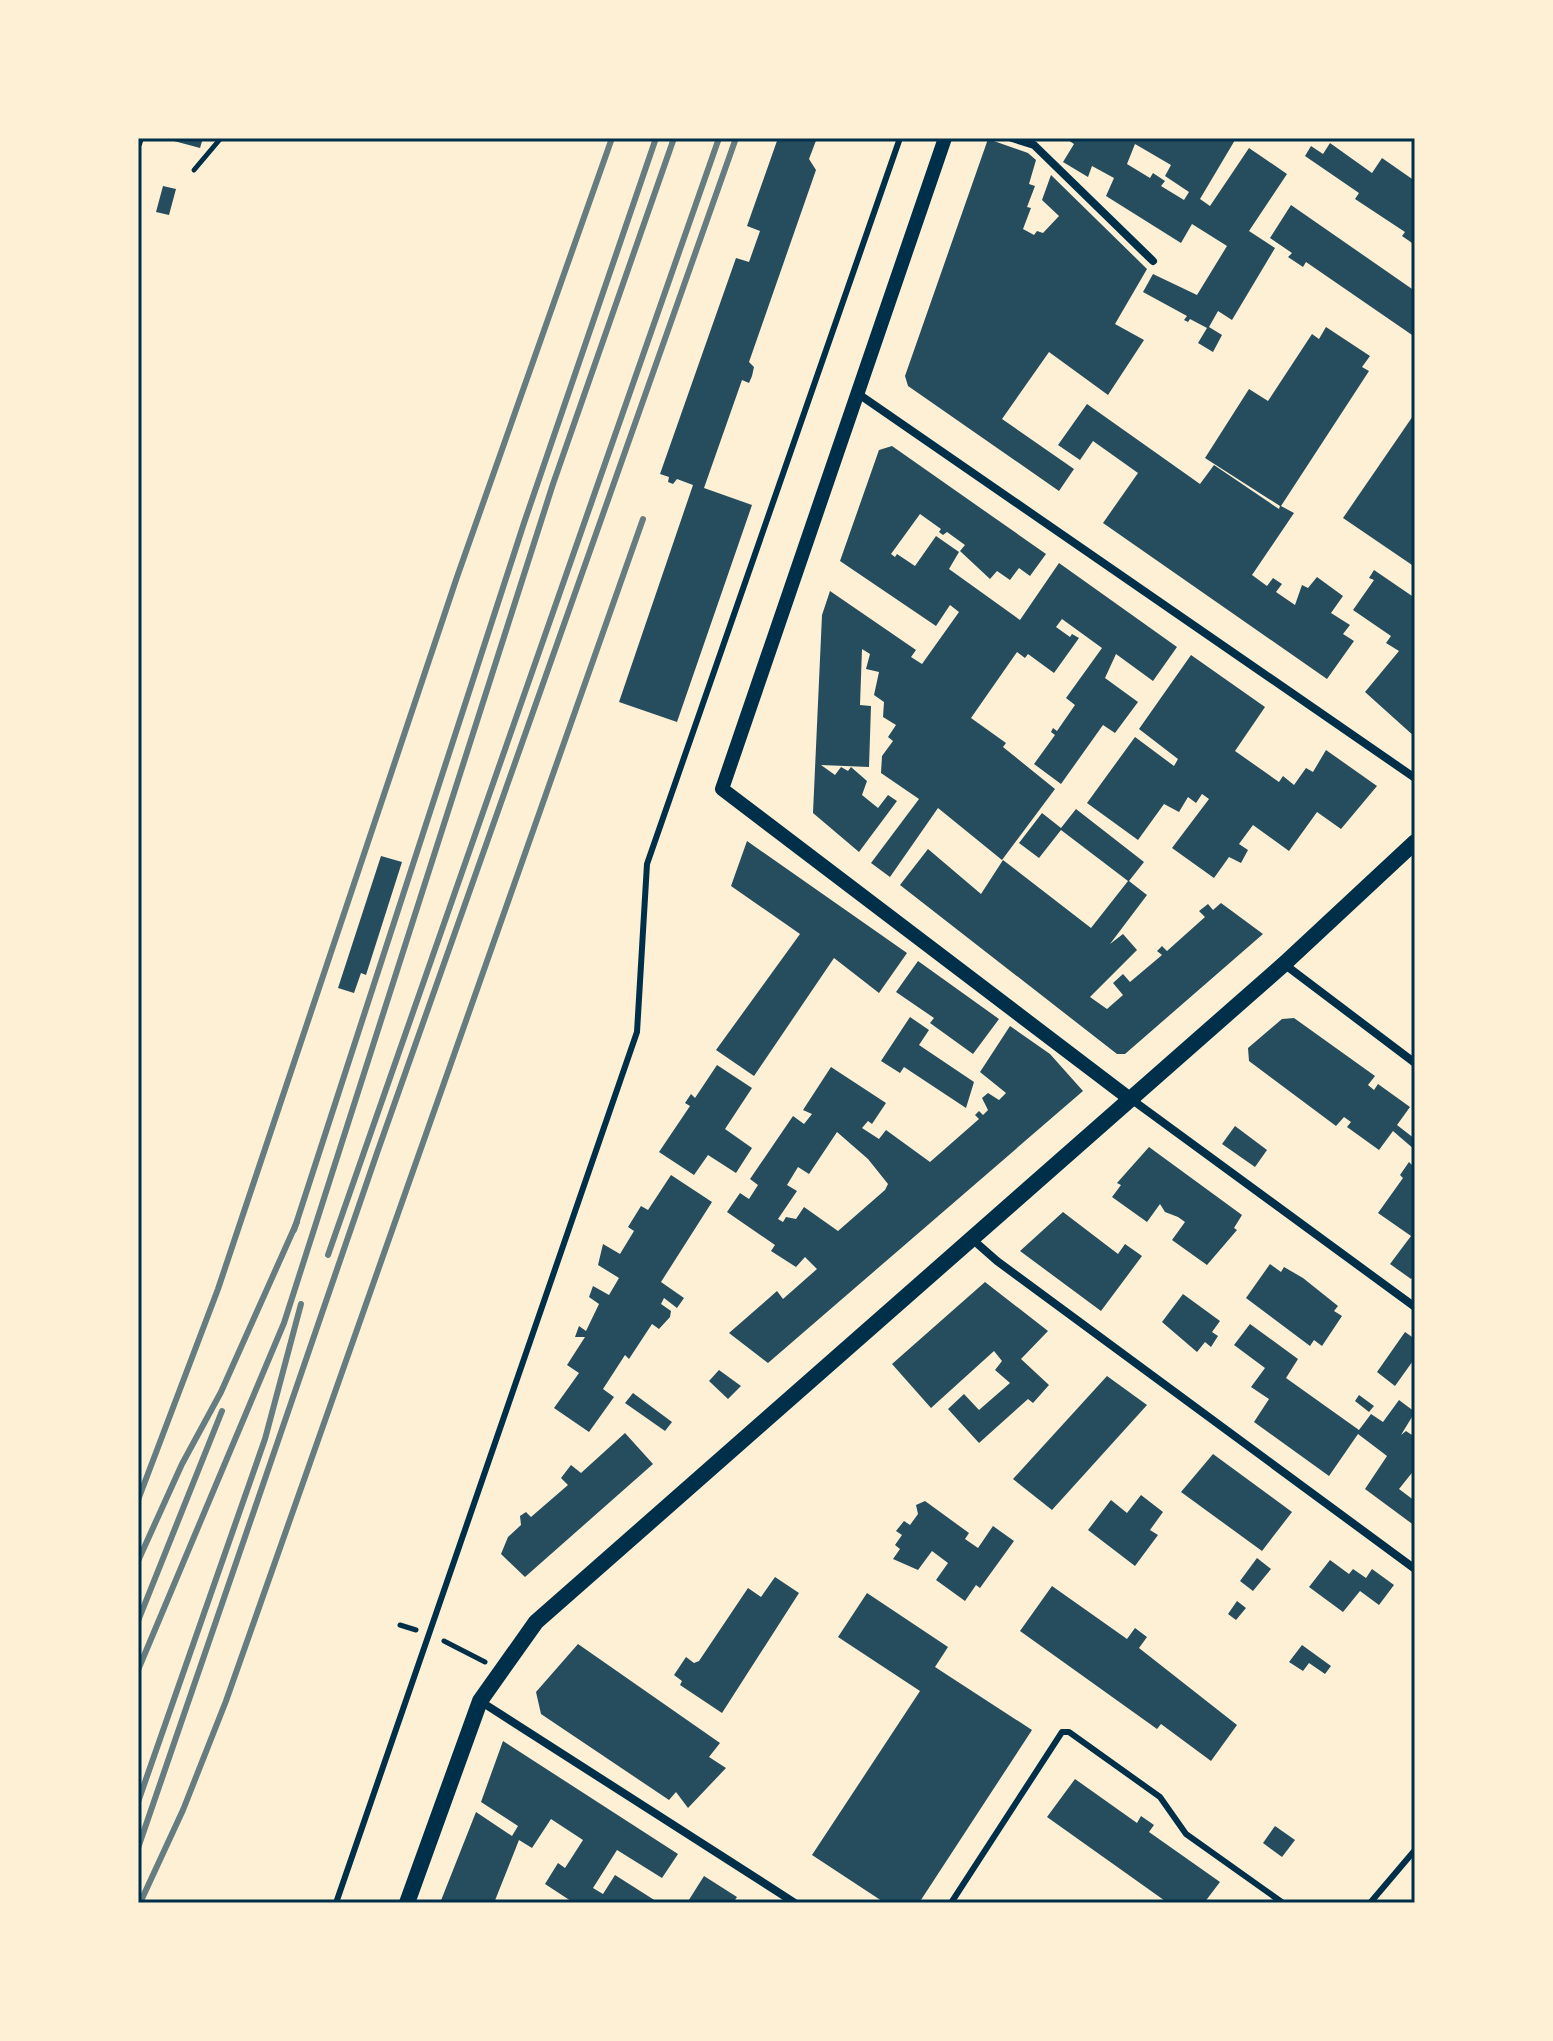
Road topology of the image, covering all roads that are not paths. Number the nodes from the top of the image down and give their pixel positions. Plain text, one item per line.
1 (140, 138) edge
2 (900, 138) edge
3 (945, 138) edge
4 (1012, 138) edge
5 (138, 144) edge
6 (1153, 261) dead end
7 (857, 393) junction
8 (1415, 778) edge
9 (1415, 842) edge
10 (1284, 964) junction
11 (1415, 1063) edge
12 (1130, 1099) junction
13 (972, 1239) junction
14 (1415, 1307) edge
15 (1415, 1569) edge
16 (480, 1701) junction
17 (1415, 1850) edge
18 (336, 1903) edge
19 (407, 1903) edge
20 (795, 1903) edge
21 (951, 1903) edge
22 (1283, 1903) edge
23 (1370, 1903) edge

1 - 5 street
2 - 18 lane
3 - 7 street
4 - 6 street
7 - 8 street
7 - 12 street
9 - 10 main road
10 - 11 street
10 - 12 main road
12 - 13 main road
12 - 14 street
13 - 15 street
13 - 16 main road
16 - 19 main road
16 - 20 street
17 - 23 lane
21 - 22 lane

